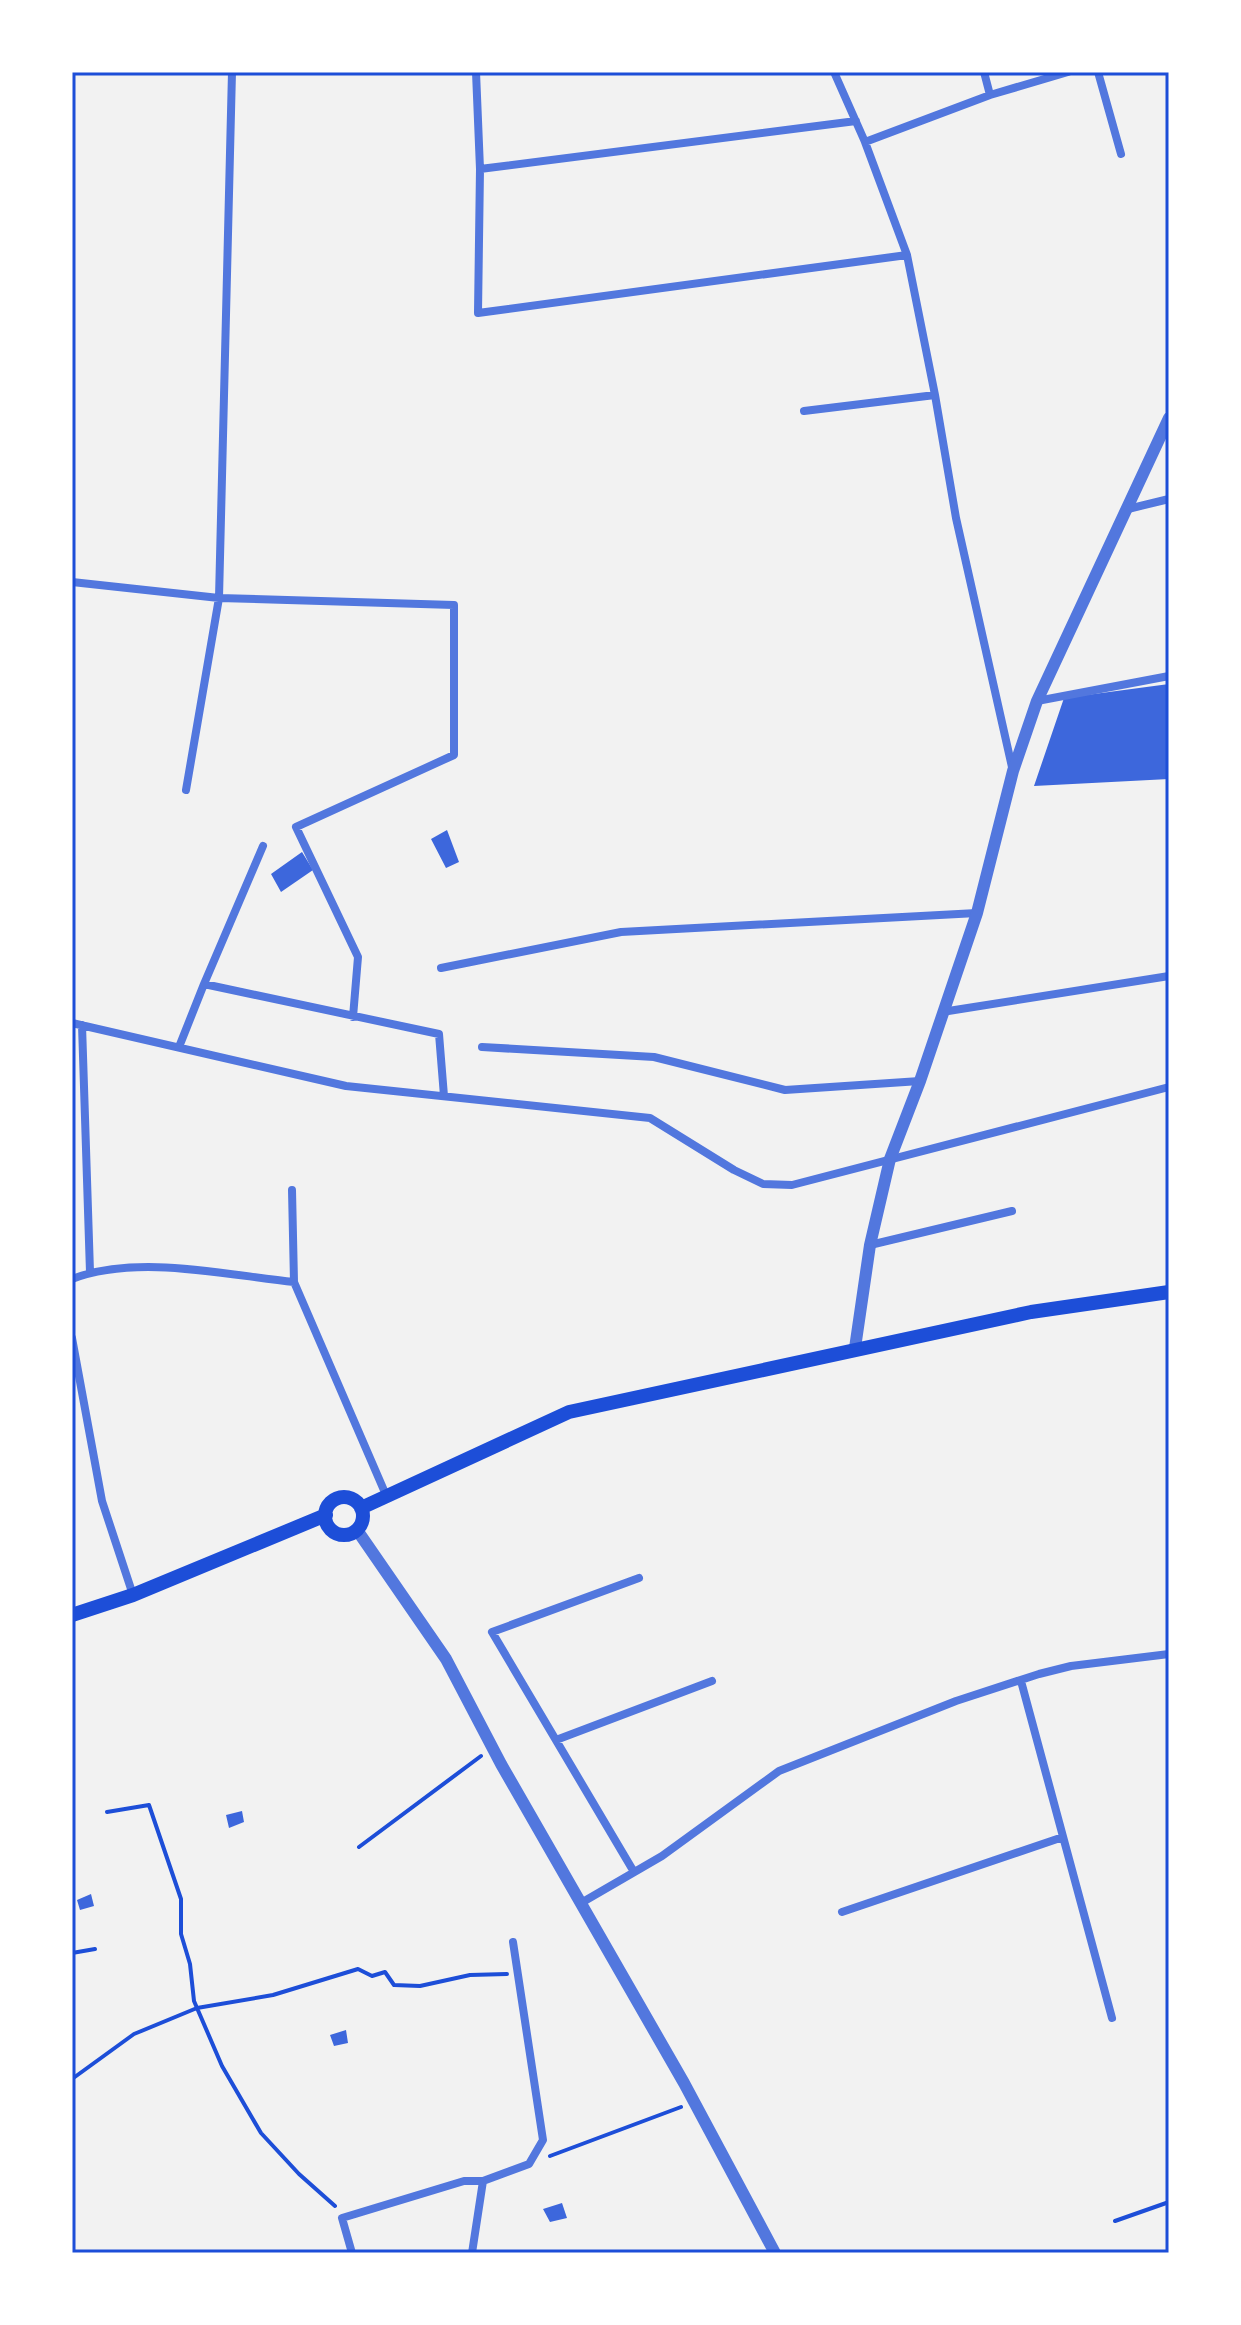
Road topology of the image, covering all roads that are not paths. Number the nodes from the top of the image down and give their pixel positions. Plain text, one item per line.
1 (232, 72) edge
2 (476, 72) edge
3 (834, 72) edge
4 (984, 72) edge
5 (1068, 72) edge
6 (1098, 72) edge
7 (990, 95) junction
8 (856, 121) junction
9 (865, 142) junction
10 (1121, 154) dead end
11 (480, 169) junction
12 (907, 255) junction
13 (935, 395) junction
14 (804, 411) dead end
15 (1169, 418) edge
16 (1169, 499) edge
17 (1128, 509) junction
18 (72, 582) edge
19 (219, 598) junction
20 (1169, 676) edge
21 (1037, 701) junction
22 (1013, 771) junction
23 (186, 790) dead end
24 (263, 846) dead end
25 (977, 913) junction
26 (441, 968) dead end
27 (1169, 976) edge
28 (204, 984) junction
29 (942, 1012) junction
30 (353, 1017) junction
31 (72, 1023) edge
32 (82, 1025) junction
33 (179, 1047) junction
34 (482, 1047) dead end
35 (920, 1081) junction
36 (1169, 1087) edge
37 (444, 1096) junction
38 (83, 1106) junction
39 (72, 1107) edge
40 (890, 1159) junction
41 (292, 1190) dead end
42 (1012, 1211) dead end
43 (870, 1245) junction
44 (90, 1272) junction
45 (72, 1279) edge
46 (294, 1282) junction
47 (1169, 1292) edge
48 (72, 1338) edge
49 (855, 1348) junction
50 (386, 1495) junction
51 (361, 1508) junction
52 (326, 1515) junction
53 (357, 1530) junction
54 (639, 1578) dead end
55 (133, 1595) junction
56 (72, 1615) edge
57 (1169, 1654) edge
58 (712, 1681) dead end
59 (1021, 1681) junction
60 (556, 1740) junction
61 (1063, 1837) junction
62 (634, 1872) junction
63 (581, 1903) junction
64 (842, 1912) dead end
65 (513, 1942) dead end
66 (1112, 2018) dead end
67 (483, 2181) junction
68 (352, 2253) edge
69 (472, 2253) edge
70 (775, 2253) edge

1 - 19 street
2 - 11 street
3 - 8 street
4 - 7 street
5 - 7 street
6 - 10 street
7 - 9 street
8 - 9 street
8 - 11 street
9 - 12 street
11 - 12 street
12 - 13 street
13 - 14 street
13 - 22 street
15 - 17 street
16 - 17 street
17 - 21 street
18 - 19 street
19 - 23 street
19 - 30 street
20 - 21 street
21 - 22 street
22 - 25 street
24 - 28 street
25 - 26 street
25 - 29 street
27 - 29 street
28 - 30 street
28 - 33 street
29 - 35 street
30 - 37 street
31 - 32 street
32 - 33 street
32 - 38 street
33 - 37 street
34 - 35 street
35 - 40 street
36 - 40 street
37 - 40 street
38 - 39 street
38 - 44 street
40 - 43 street
41 - 46 street
42 - 43 street
43 - 49 street
44 - 45 street
44 - 46 street
46 - 50 street
47 - 49 main road
48 - 55 street
49 - 50 main road
50 - 51 main road
51 - 52 main road
51 - 53 main road
52 - 53 main road
52 - 55 main road
53 - 63 street
54 - 60 street
55 - 56 main road
57 - 59 street
58 - 60 street
59 - 61 street
59 - 62 street
60 - 62 street
61 - 64 street
61 - 66 street
62 - 63 street
63 - 70 street
65 - 67 street
67 - 68 street
67 - 69 street

